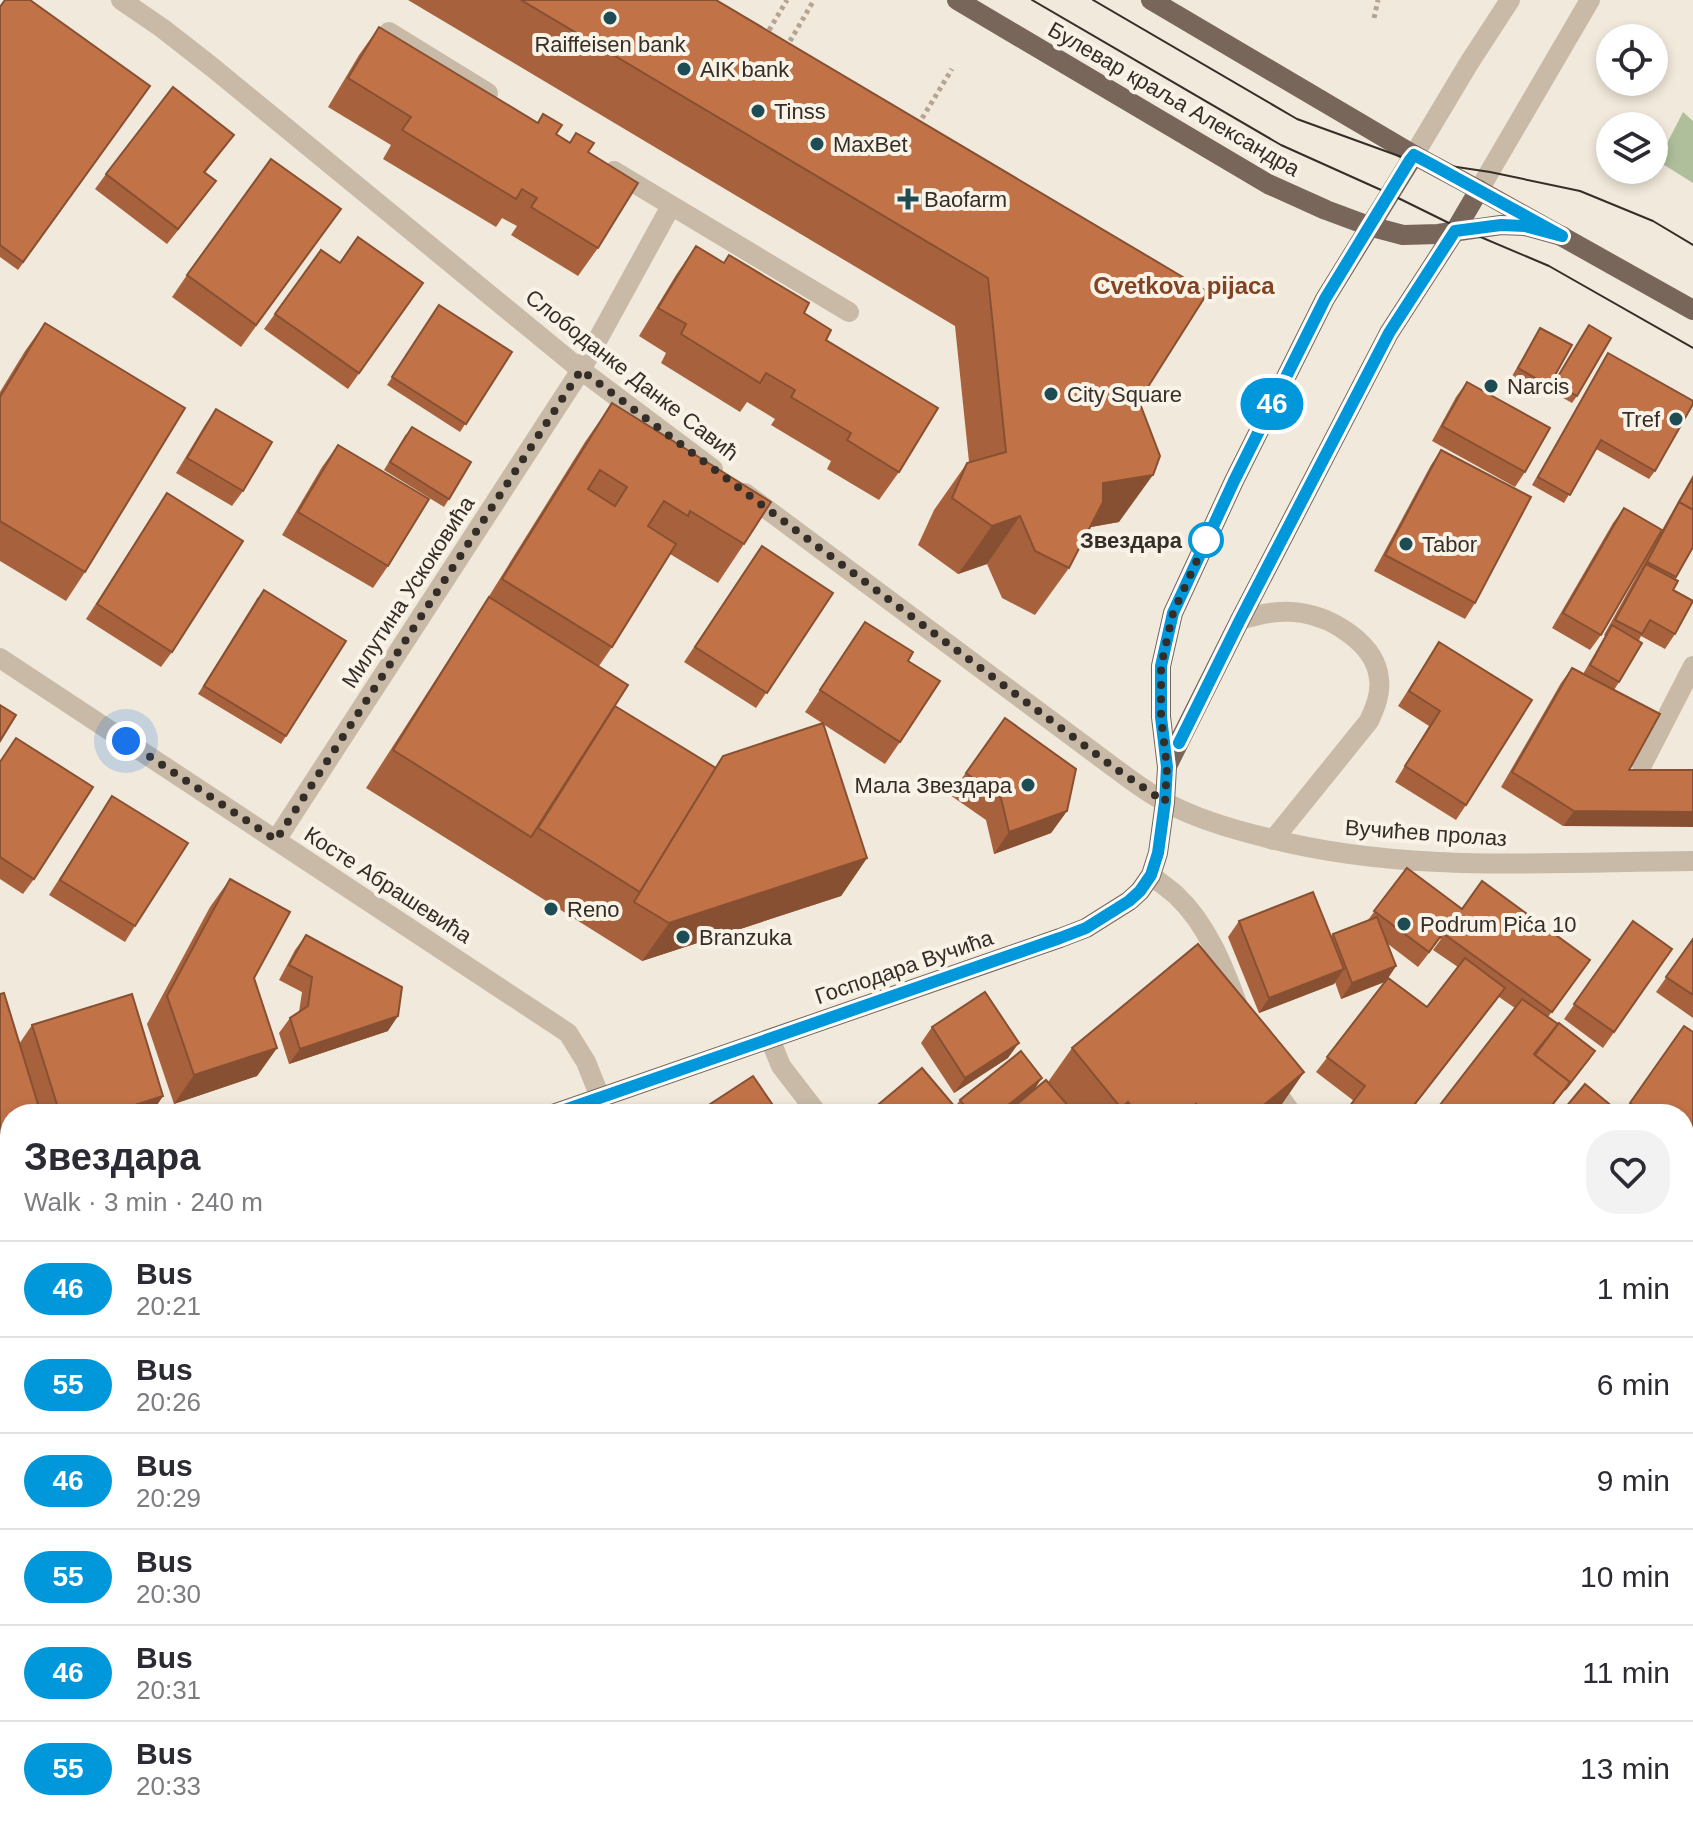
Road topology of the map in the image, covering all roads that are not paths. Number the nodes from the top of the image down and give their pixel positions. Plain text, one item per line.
1 (121, 0) edge
2 (957, 0) edge
3 (1151, 0) edge
4 (1510, 0) edge
5 (1590, 0) edge
6 (389, 32) edge
7 (510, 107) edge
8 (1414, 155) junction
9 (604, 165) edge
10 (1479, 190) junction
11 (671, 206) junction
12 (1369, 226) junction
13 (1455, 231) junction
14 (1562, 236) junction
15 (1693, 310) edge
16 (849, 312) dead end
17 (581, 370) junction
18 (1240, 620) junction
19 (0, 658) edge
20 (1693, 666) edge
21 (1642, 765) edge
22 (1167, 767) junction
23 (1165, 802) junction
24 (276, 840) junction
25 (1273, 840) junction
26 (1693, 861) edge
27 (1151, 875) junction
28 (1244, 1019) edge
29 (770, 1039) junction
30 (1260, 1058) edge
31 (600, 1097) junction
32 (581, 1104) edge
33 (810, 1104) edge
34 (1285, 1104) edge

1 - 17 street, Слободанке Данке Савић
2 - 12 main road, Булевар краља Александра
3 - 8 main road, Булевар краља Александра
4 - 8 street
5 - 10 street
6 - 7 street
8 - 10 main road, Булевар краља Александра
8 - 12 main road, Господара Вучића
9 - 11 street
10 - 13 main road, Господара Вучића
10 - 14 main road, Булевар краља Александра
11 - 16 street
11 - 17 street, Милутина Ускоковића
12 - 13 main road, Булевар краља Александра
12 - 22 main road, Господара Вучића
13 - 14 main road, Булевар краља Александра
13 - 18 main road, Господара Вучића
14 - 15 main road, Булевар краља Александра
17 - 23 street, Слободанке Данке Савић
17 - 24 street, Милутина Ускоковића
18 - 22 main road, Господара Вучића
18 - 25 street
19 - 24 street, Косте Абрашевића
20 - 21 street
22 - 23 main road, Господара Вучића
23 - 25 street, Вучићев пролаз
23 - 27 main road, Господара Вучића
24 - 31 street, Косте Абрашевића
25 - 26 street, Вучићев пролаз
27 - 28 street
27 - 29 main road, Господара Вучића
29 - 31 main road, Господара Вучића
29 - 33 street
30 - 34 street
31 - 32 main road, Господара Вучића

